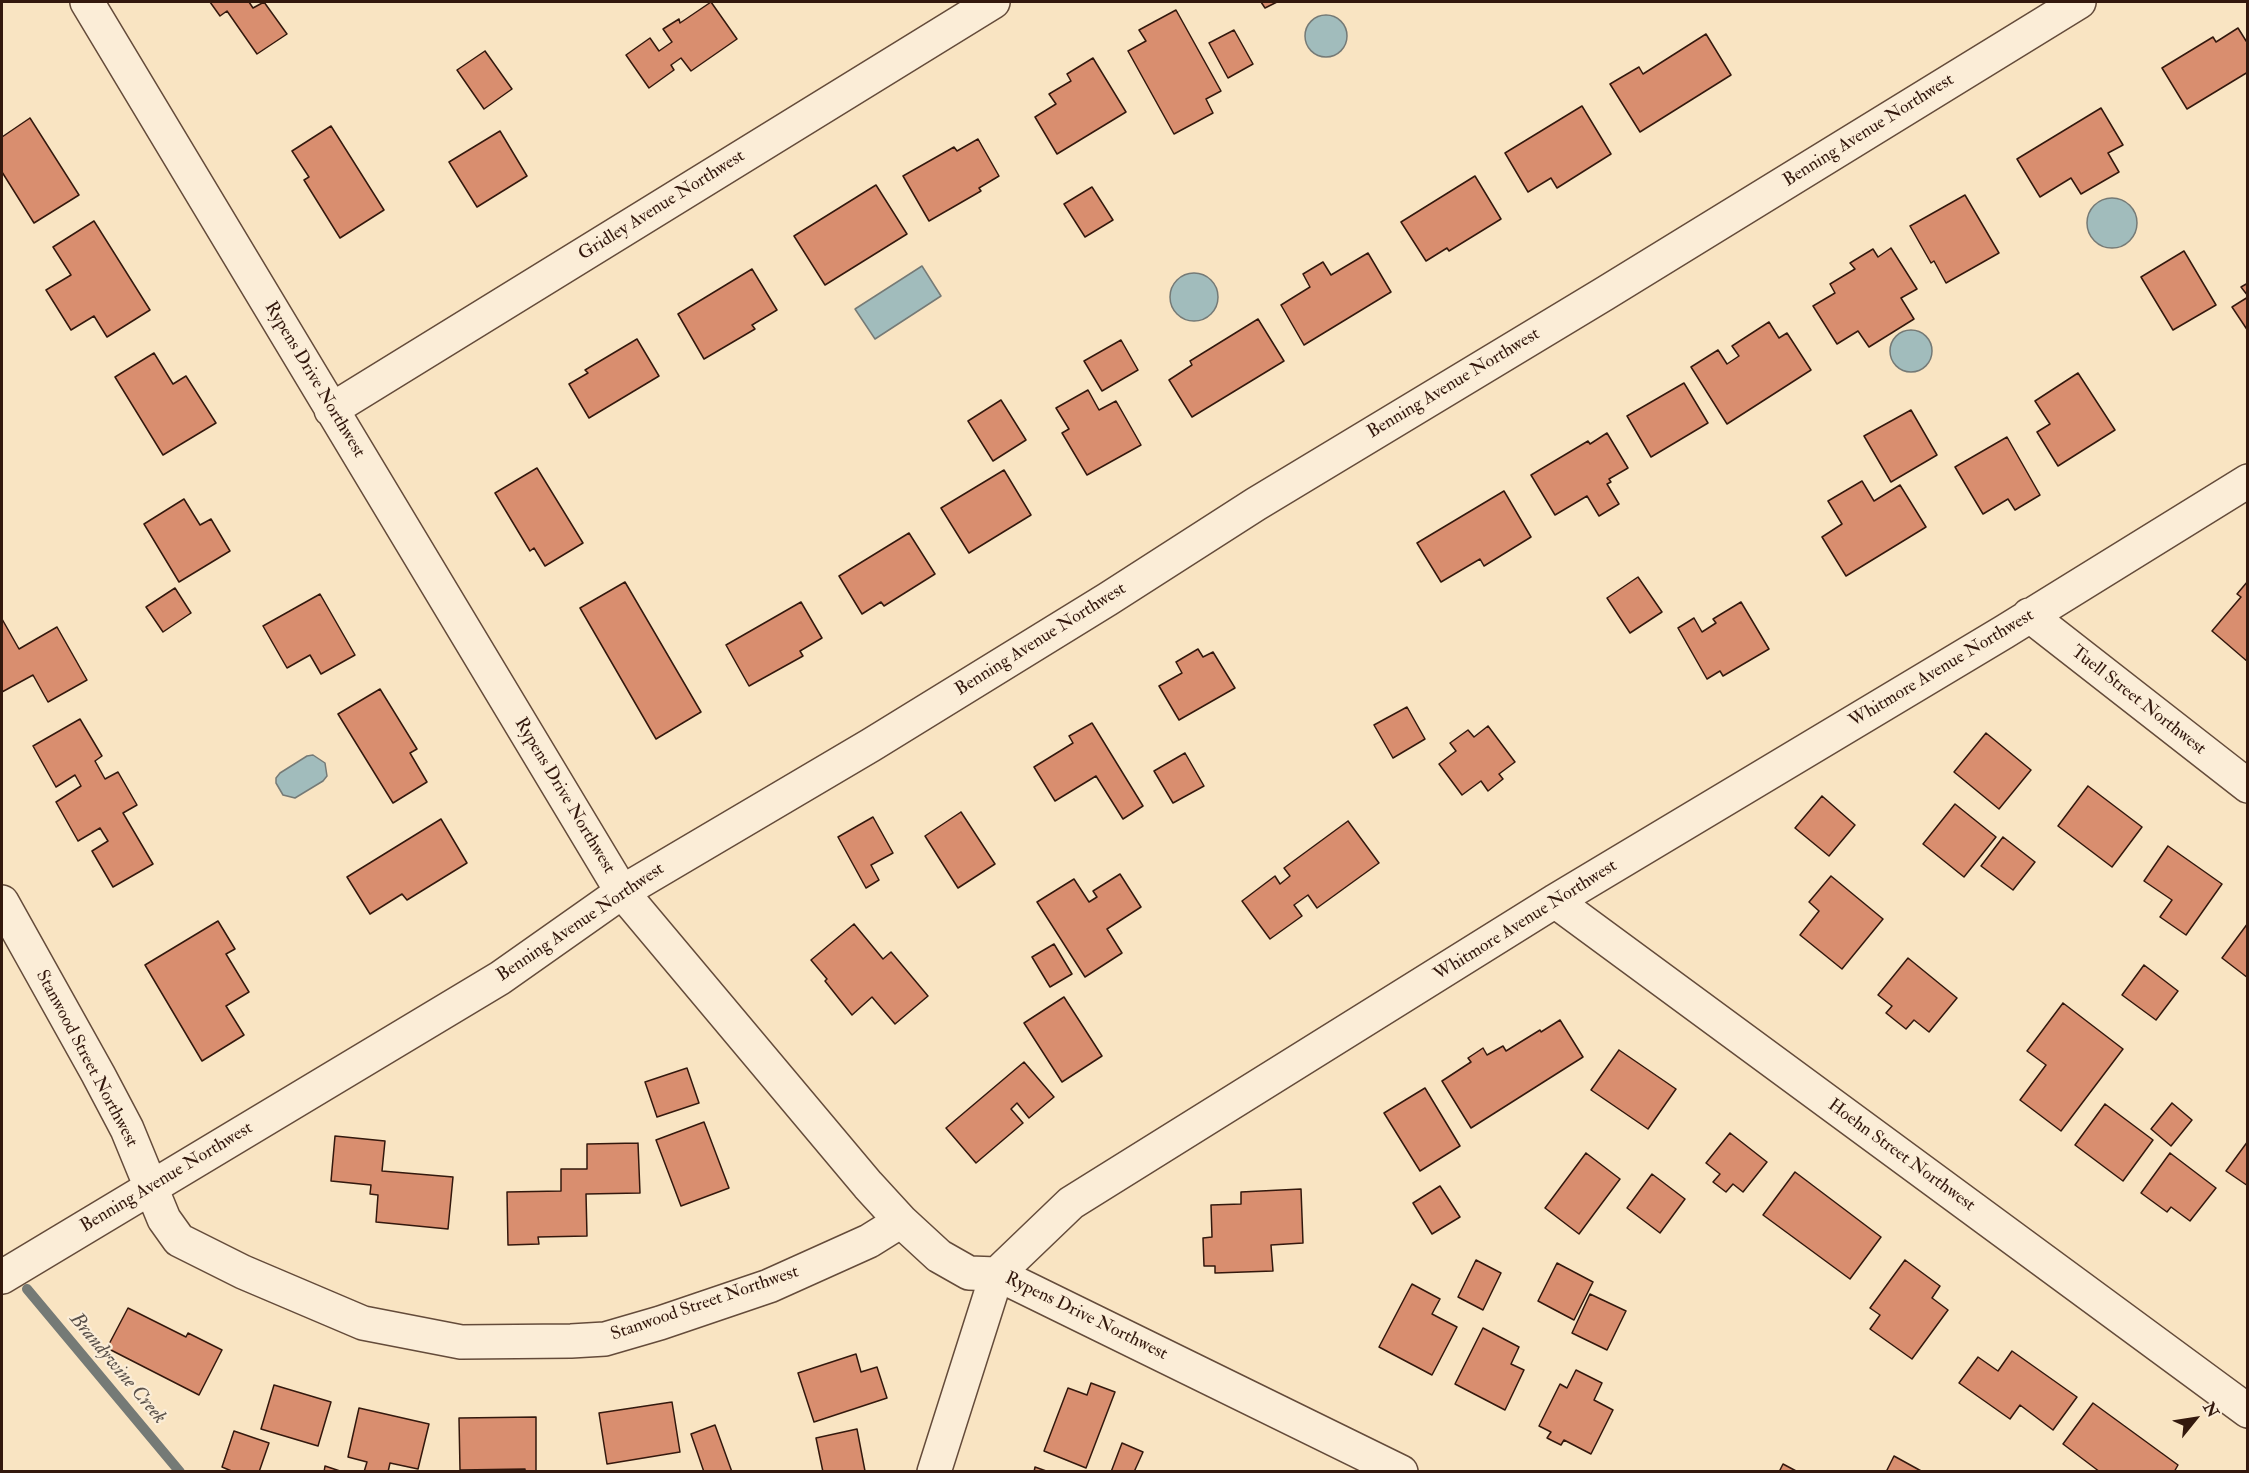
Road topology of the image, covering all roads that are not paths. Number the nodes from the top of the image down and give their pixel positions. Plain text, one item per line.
1 (87, 2) edge
2 (993, 2) edge
3 (2079, 2) edge
4 (331, 410) junction
5 (2247, 481) edge
6 (2029, 615) junction
7 (2247, 786) edge
8 (622, 892) junction
9 (2, 902) edge
10 (1555, 902) junction
11 (150, 1188) junction
12 (901, 1221) junction
13 (997, 1274) junction
14 (2, 1277) edge
15 (2247, 1412) edge
16 (934, 1472) edge
17 (1401, 1472) edge

1 - 4 street, Rypens Drive Northwest
2 - 4 street, Gridley Avenue Northwest
3 - 8 street, Benning Avenue Northwest
4 - 8 street, Rypens Drive Northwest
5 - 6 street, Whitmore Avenue Northwest
6 - 7 street, Tuell Street Northwest
6 - 10 street, Whitmore Avenue Northwest
8 - 11 street, Benning Avenue Northwest
8 - 12 street, Rypens Drive Northwest
9 - 11 street, Stanwood Street Northwest
10 - 13 street, Whitmore Avenue Northwest
10 - 15 street, Hoehn Street Northwest
11 - 12 street, Stanwood Street Northwest
11 - 14 street, Benning Avenue Northwest
12 - 13 street, Rypens Drive Northwest
13 - 16 street, Whitmore Avenue Northwest
13 - 17 street, Rypens Drive Northwest

